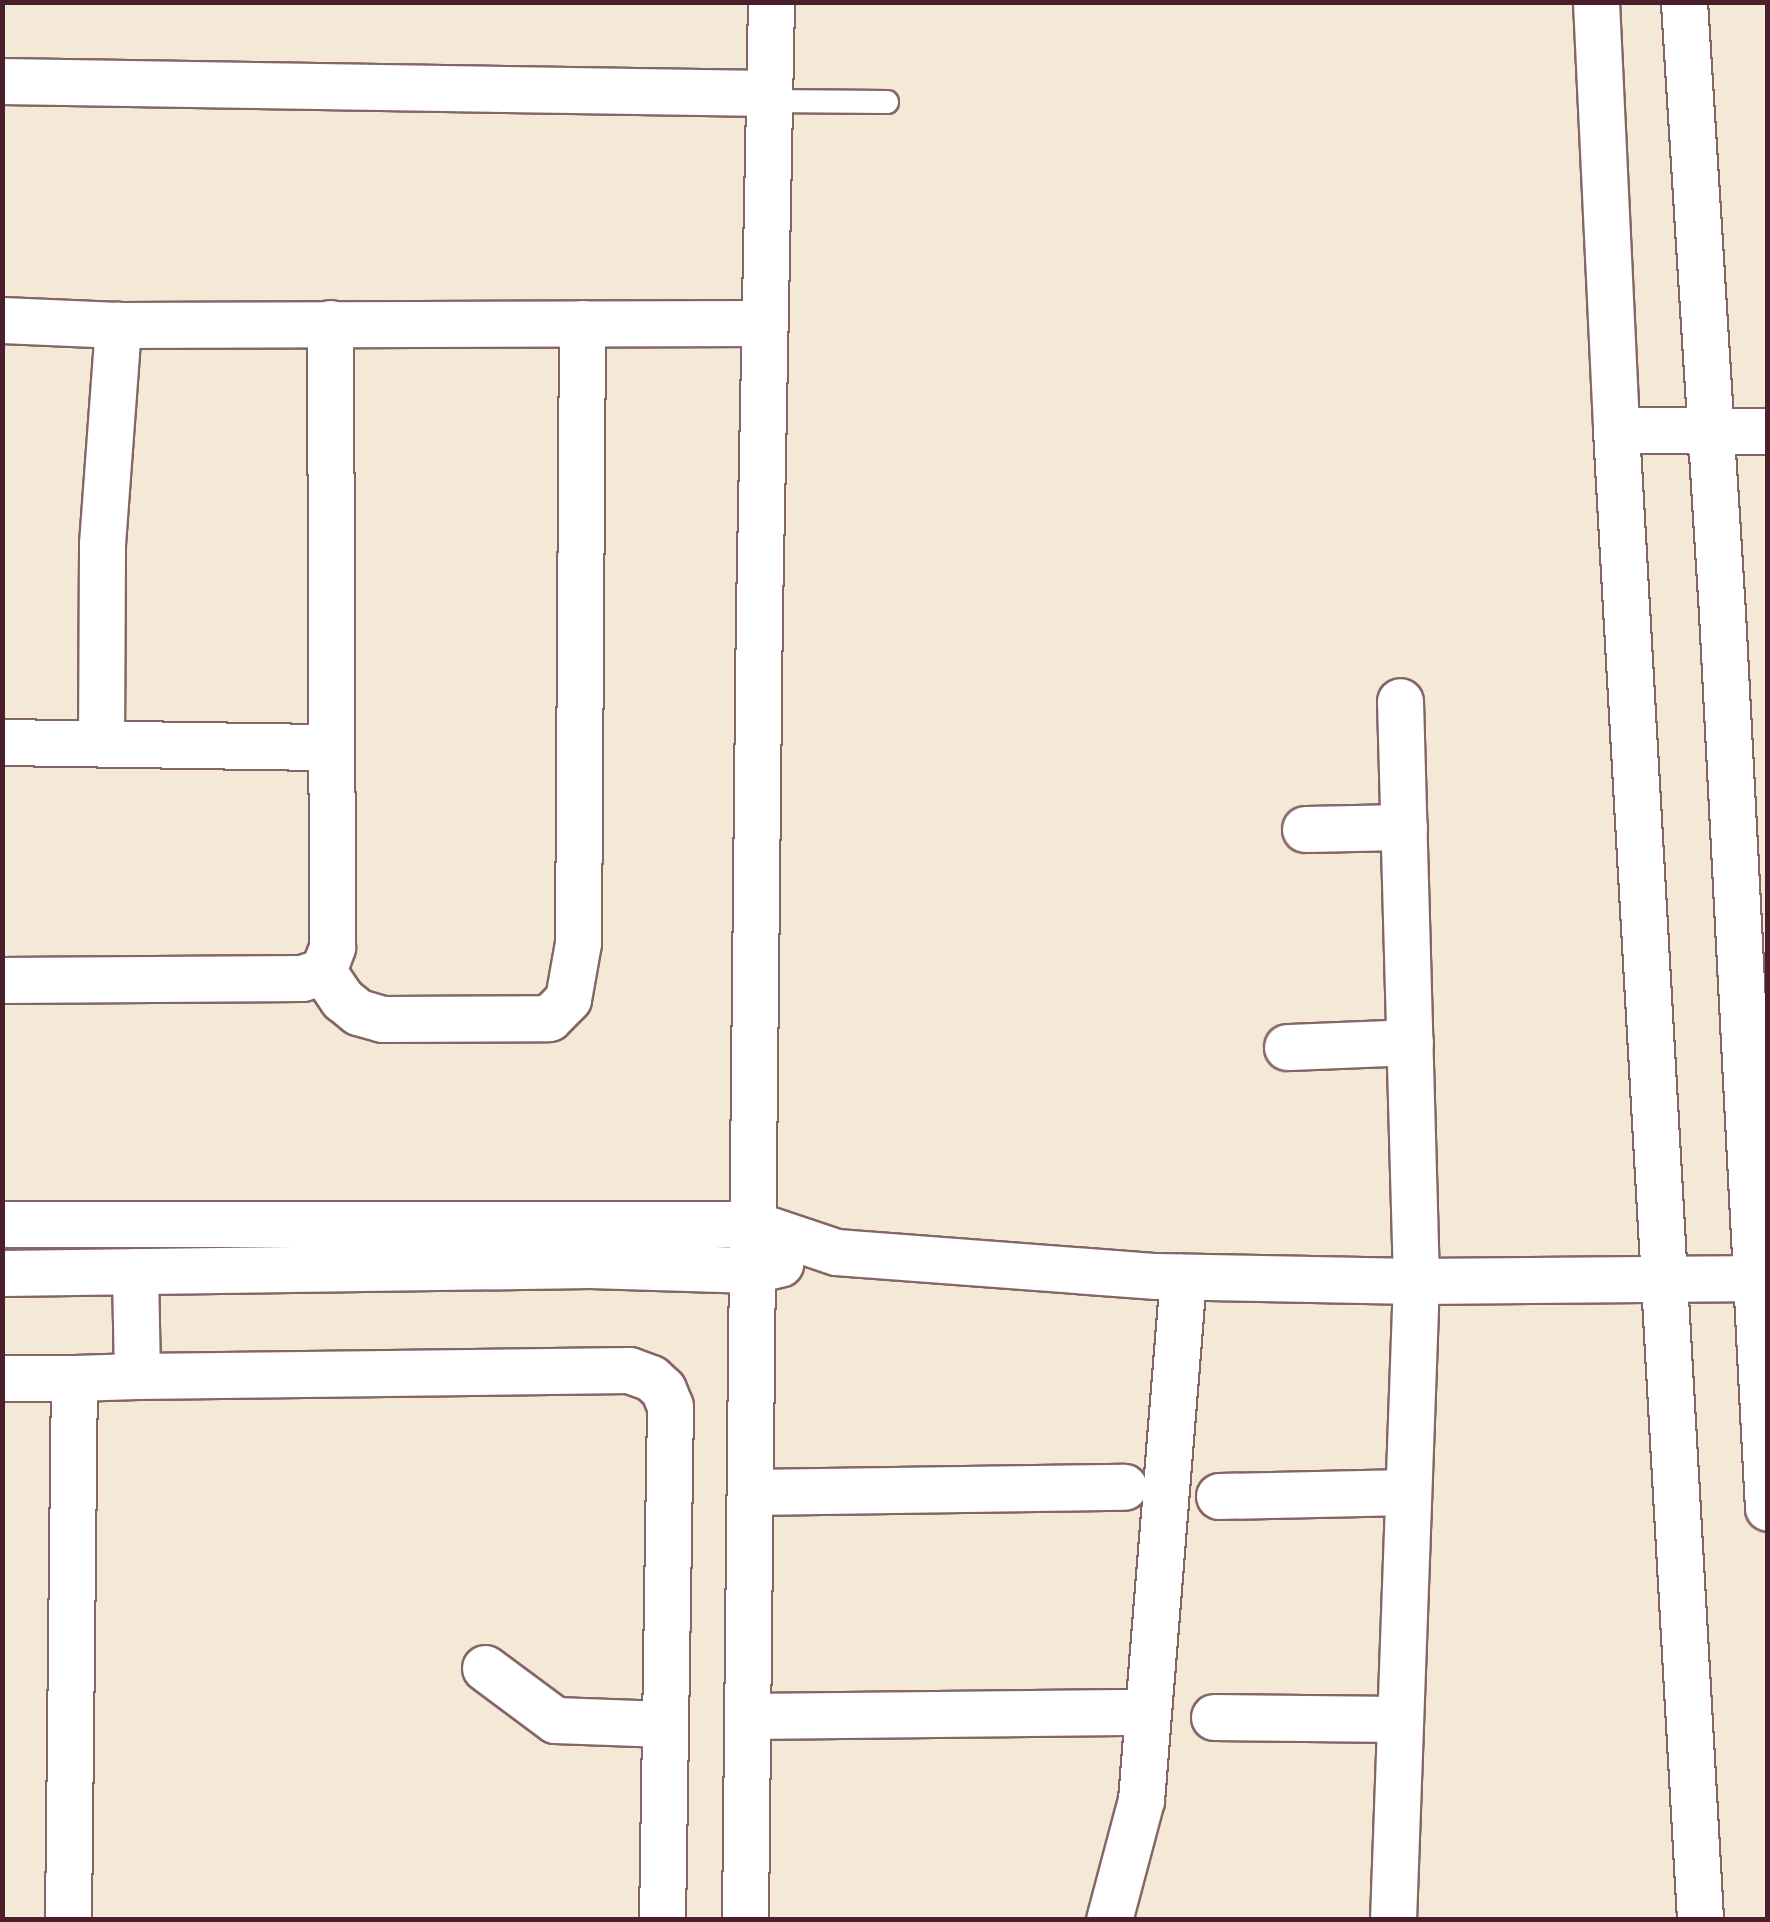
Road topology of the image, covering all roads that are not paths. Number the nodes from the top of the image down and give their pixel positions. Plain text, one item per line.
1 (771, 2) edge
2 (1596, 2) edge
3 (1684, 2) edge
4 (2, 81) edge
5 (768, 97) junction
6 (887, 102) dead end
7 (2, 320) edge
8 (330, 322) junction
9 (763, 322) junction
10 (582, 323) junction
11 (118, 325) junction
12 (1616, 430) junction
13 (1712, 432) junction
14 (1768, 432) edge
15 (1400, 700) dead end
16 (2, 742) edge
17 (101, 743) junction
18 (330, 747) junction
19 (1404, 827) junction
20 (1305, 830) dead end
21 (324, 971) junction
22 (2, 980) edge
23 (1410, 1042) junction
24 (1287, 1047) dead end
25 (2, 1224) edge
26 (753, 1224) junction
27 (836, 1252) junction
28 (753, 1270) junction
29 (135, 1271) junction
30 (2, 1273) edge
31 (1183, 1277) junction
32 (1760, 1278) edge
33 (1416, 1280) junction
34 (1662, 1280) junction
35 (137, 1376) junction
36 (2, 1378) edge
37 (74, 1378) junction
38 (1124, 1487) dead end
39 (750, 1492) junction
40 (1408, 1492) junction
41 (1219, 1496) dead end
42 (1768, 1508) edge
43 (485, 1668) dead end
44 (1148, 1712) junction
45 (748, 1716) junction
46 (1214, 1717) dead end
47 (1400, 1719) junction
48 (665, 1724) junction
49 (68, 1920) edge
50 (662, 1920) edge
51 (745, 1920) edge
52 (1108, 1920) edge
53 (1393, 1920) edge
54 (1700, 1920) edge

1 - 5 street
2 - 12 street
3 - 13 street
4 - 5 street
5 - 6 lane
5 - 9 street
7 - 11 street
8 - 10 street
8 - 11 street
8 - 18 street
9 - 10 street
9 - 26 street
10 - 21 street
11 - 17 street
12 - 13 street
12 - 34 street
13 - 14 street
13 - 32 street
15 - 19 street
16 - 17 street
17 - 18 street
18 - 21 street
19 - 20 street
19 - 23 street
21 - 22 street
23 - 24 street
23 - 33 street
25 - 26 street
26 - 27 street
26 - 28 street
27 - 28 street
27 - 31 street
28 - 29 street
28 - 39 street
29 - 30 street
29 - 35 street
31 - 33 street
31 - 44 street
32 - 34 street
32 - 42 street
33 - 34 street
33 - 40 street
34 - 54 street
35 - 37 street
35 - 48 street
36 - 37 street
37 - 49 street
38 - 39 street
39 - 45 street
40 - 41 street
40 - 47 street
43 - 48 street
44 - 45 street
44 - 52 street
45 - 51 street
46 - 47 street
47 - 53 street
48 - 50 street

